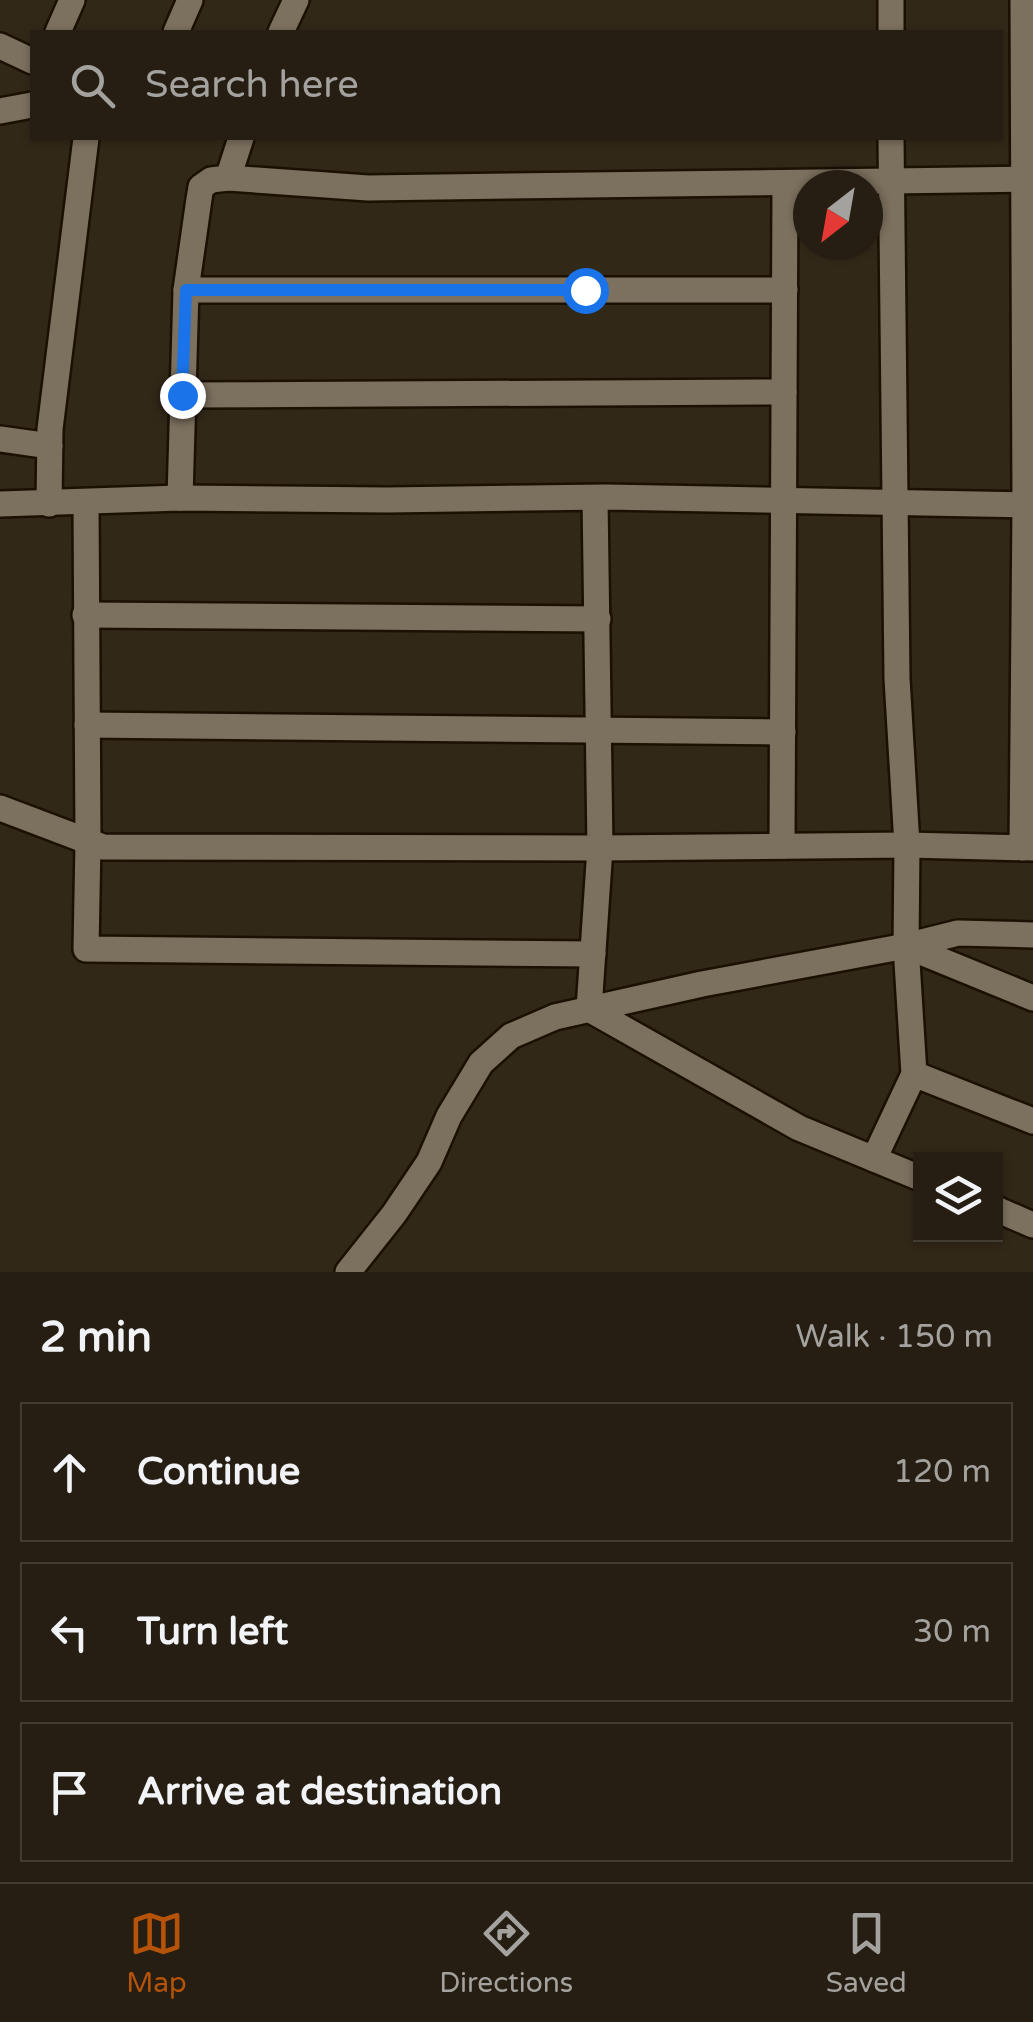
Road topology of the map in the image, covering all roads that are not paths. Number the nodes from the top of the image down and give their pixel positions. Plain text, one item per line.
1 (72, 0) edge
2 (190, 0) edge
3 (296, 0) edge
4 (891, 0) edge
5 (1023, 0) edge
6 (59, 30) edge
7 (177, 30) edge
8 (282, 30) edge
9 (891, 30) edge
10 (0, 46) edge
11 (30, 60) edge
12 (30, 100) edge
13 (0, 111) edge
14 (86, 140) edge
15 (240, 140) edge
16 (891, 140) edge
17 (228, 178) junction
18 (1029, 179) edge
19 (892, 183) junction
20 (785, 184) junction
21 (186, 290) junction
22 (784, 290) junction
23 (784, 392) junction
24 (182, 395) junction
25 (0, 439) edge
26 (50, 446) junction
27 (180, 498) junction
28 (595, 498) junction
29 (784, 500) junction
30 (86, 502) junction
31 (895, 502) junction
32 (0, 504) edge
33 (49, 504) junction
34 (1029, 505) edge
35 (85, 615) junction
36 (598, 619) junction
37 (87, 725) junction
38 (600, 730) junction
39 (783, 732) junction
40 (0, 808) edge
41 (88, 842) junction
42 (907, 845) junction
43 (782, 846) junction
44 (600, 848) junction
45 (1028, 848) edge
46 (1033, 935) edge
47 (906, 946) junction
48 (593, 954) junction
49 (1033, 998) edge
50 (589, 1009) junction
51 (914, 1074) junction
52 (1033, 1121) edge
53 (874, 1159) junction
54 (913, 1175) edge
55 (1003, 1213) edge
56 (1033, 1225) edge
57 (348, 1272) edge

1 - 6 street
2 - 7 street
3 - 8 street
4 - 9 street
5 - 18 street
10 - 11 street
12 - 13 street
14 - 26 street
15 - 17 street
16 - 19 street
17 - 20 street
17 - 21 street
18 - 19 street
18 - 34 street
19 - 20 street
19 - 31 street
20 - 22 street
21 - 22 street
21 - 24 street
22 - 23 street
23 - 24 street
23 - 29 street
24 - 27 street
25 - 26 street
26 - 33 street
27 - 28 street
27 - 30 street
28 - 29 street
28 - 36 street
29 - 31 street
29 - 39 street
30 - 33 street
30 - 35 street
31 - 34 street
31 - 42 street
32 - 33 street
34 - 45 street
35 - 36 street
35 - 37 street
36 - 38 street
37 - 38 street
37 - 41 street
38 - 39 street
38 - 44 street
39 - 43 street
40 - 41 street
41 - 44 street
41 - 48 street
42 - 43 street
42 - 45 street
42 - 47 street
43 - 44 street
44 - 48 street
46 - 47 street
47 - 49 street
47 - 50 street
47 - 51 street
48 - 50 street
50 - 53 street
50 - 57 street
51 - 52 street
51 - 53 street
53 - 54 street
55 - 56 street

